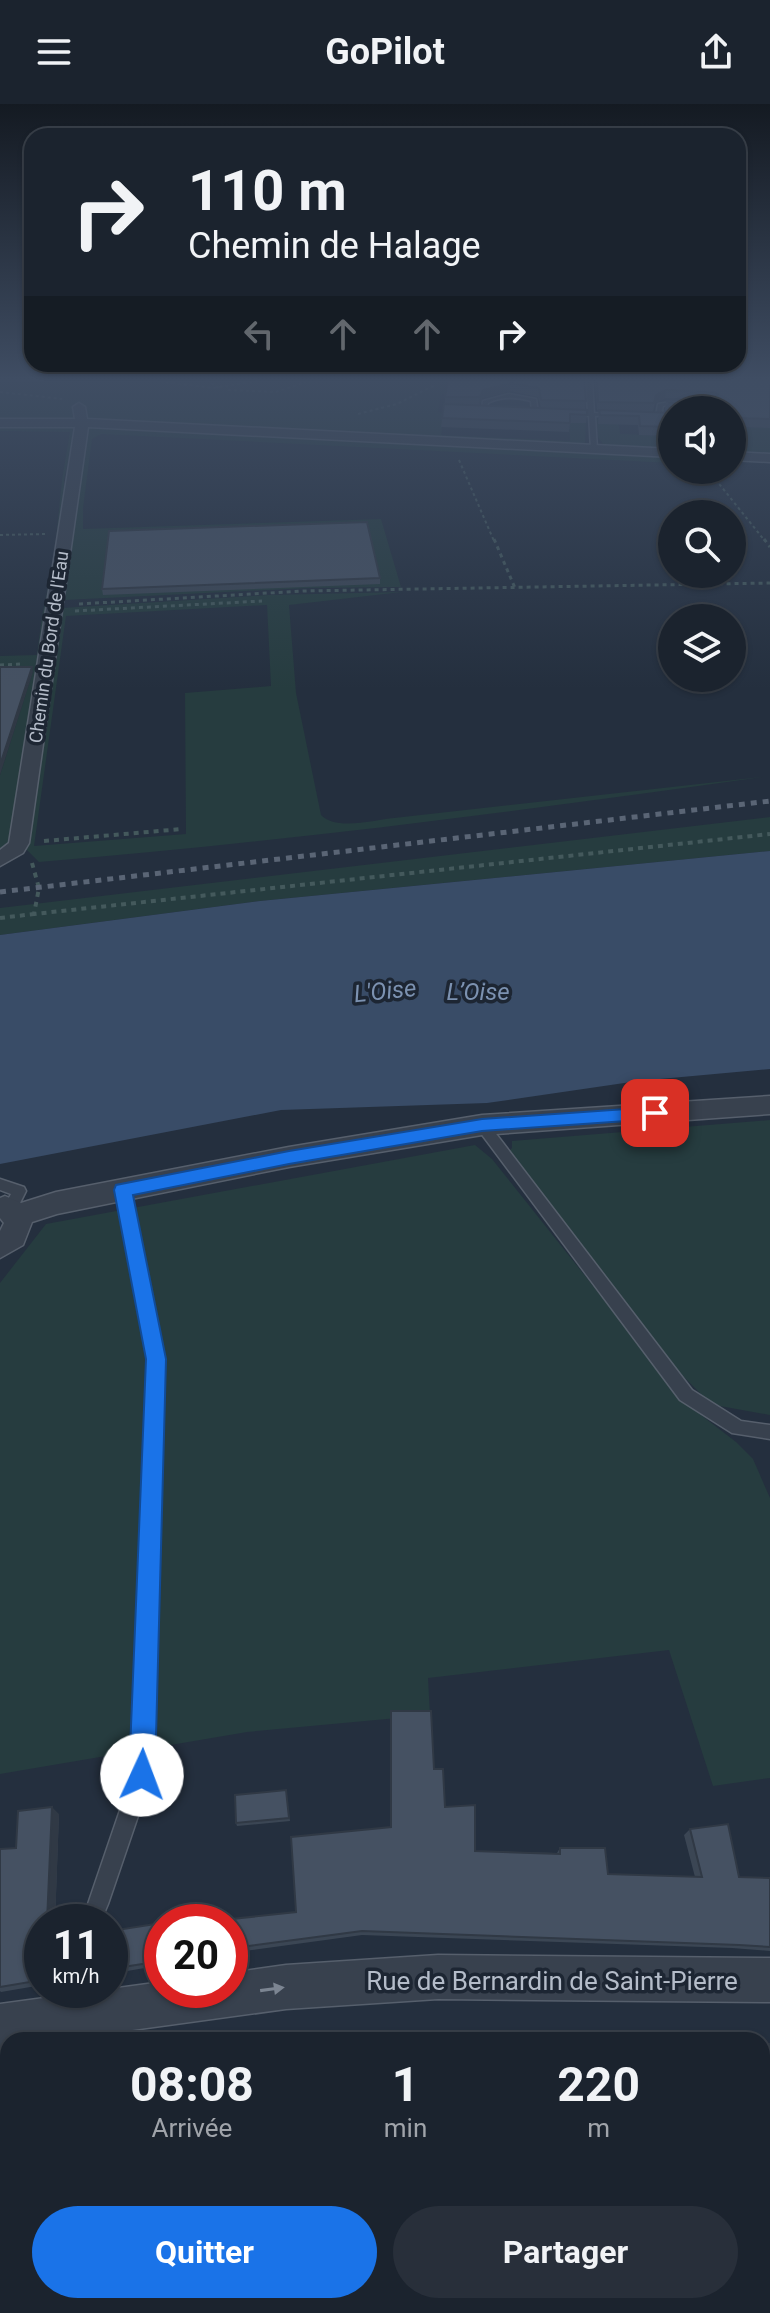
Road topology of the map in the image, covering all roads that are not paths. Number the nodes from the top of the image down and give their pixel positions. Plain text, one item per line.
1 (72, 483) edge
2 (12, 851) edge
3 (770, 1105) edge
4 (482, 1125) junction
5 (123, 1190) junction
6 (6, 1204) edge
7 (0, 1247) edge
8 (770, 1432) edge
9 (98, 1904) dead end
10 (770, 1980) edge
11 (0, 2026) edge

1 - 2 street, Chemin du Bord de l'Eau
3 - 4 street
4 - 5 street
4 - 8 lane
5 - 6 street
5 - 9 lane
6 - 7 street
11 -> 10 street, Rue de Bernardin de Saint-Pierre

